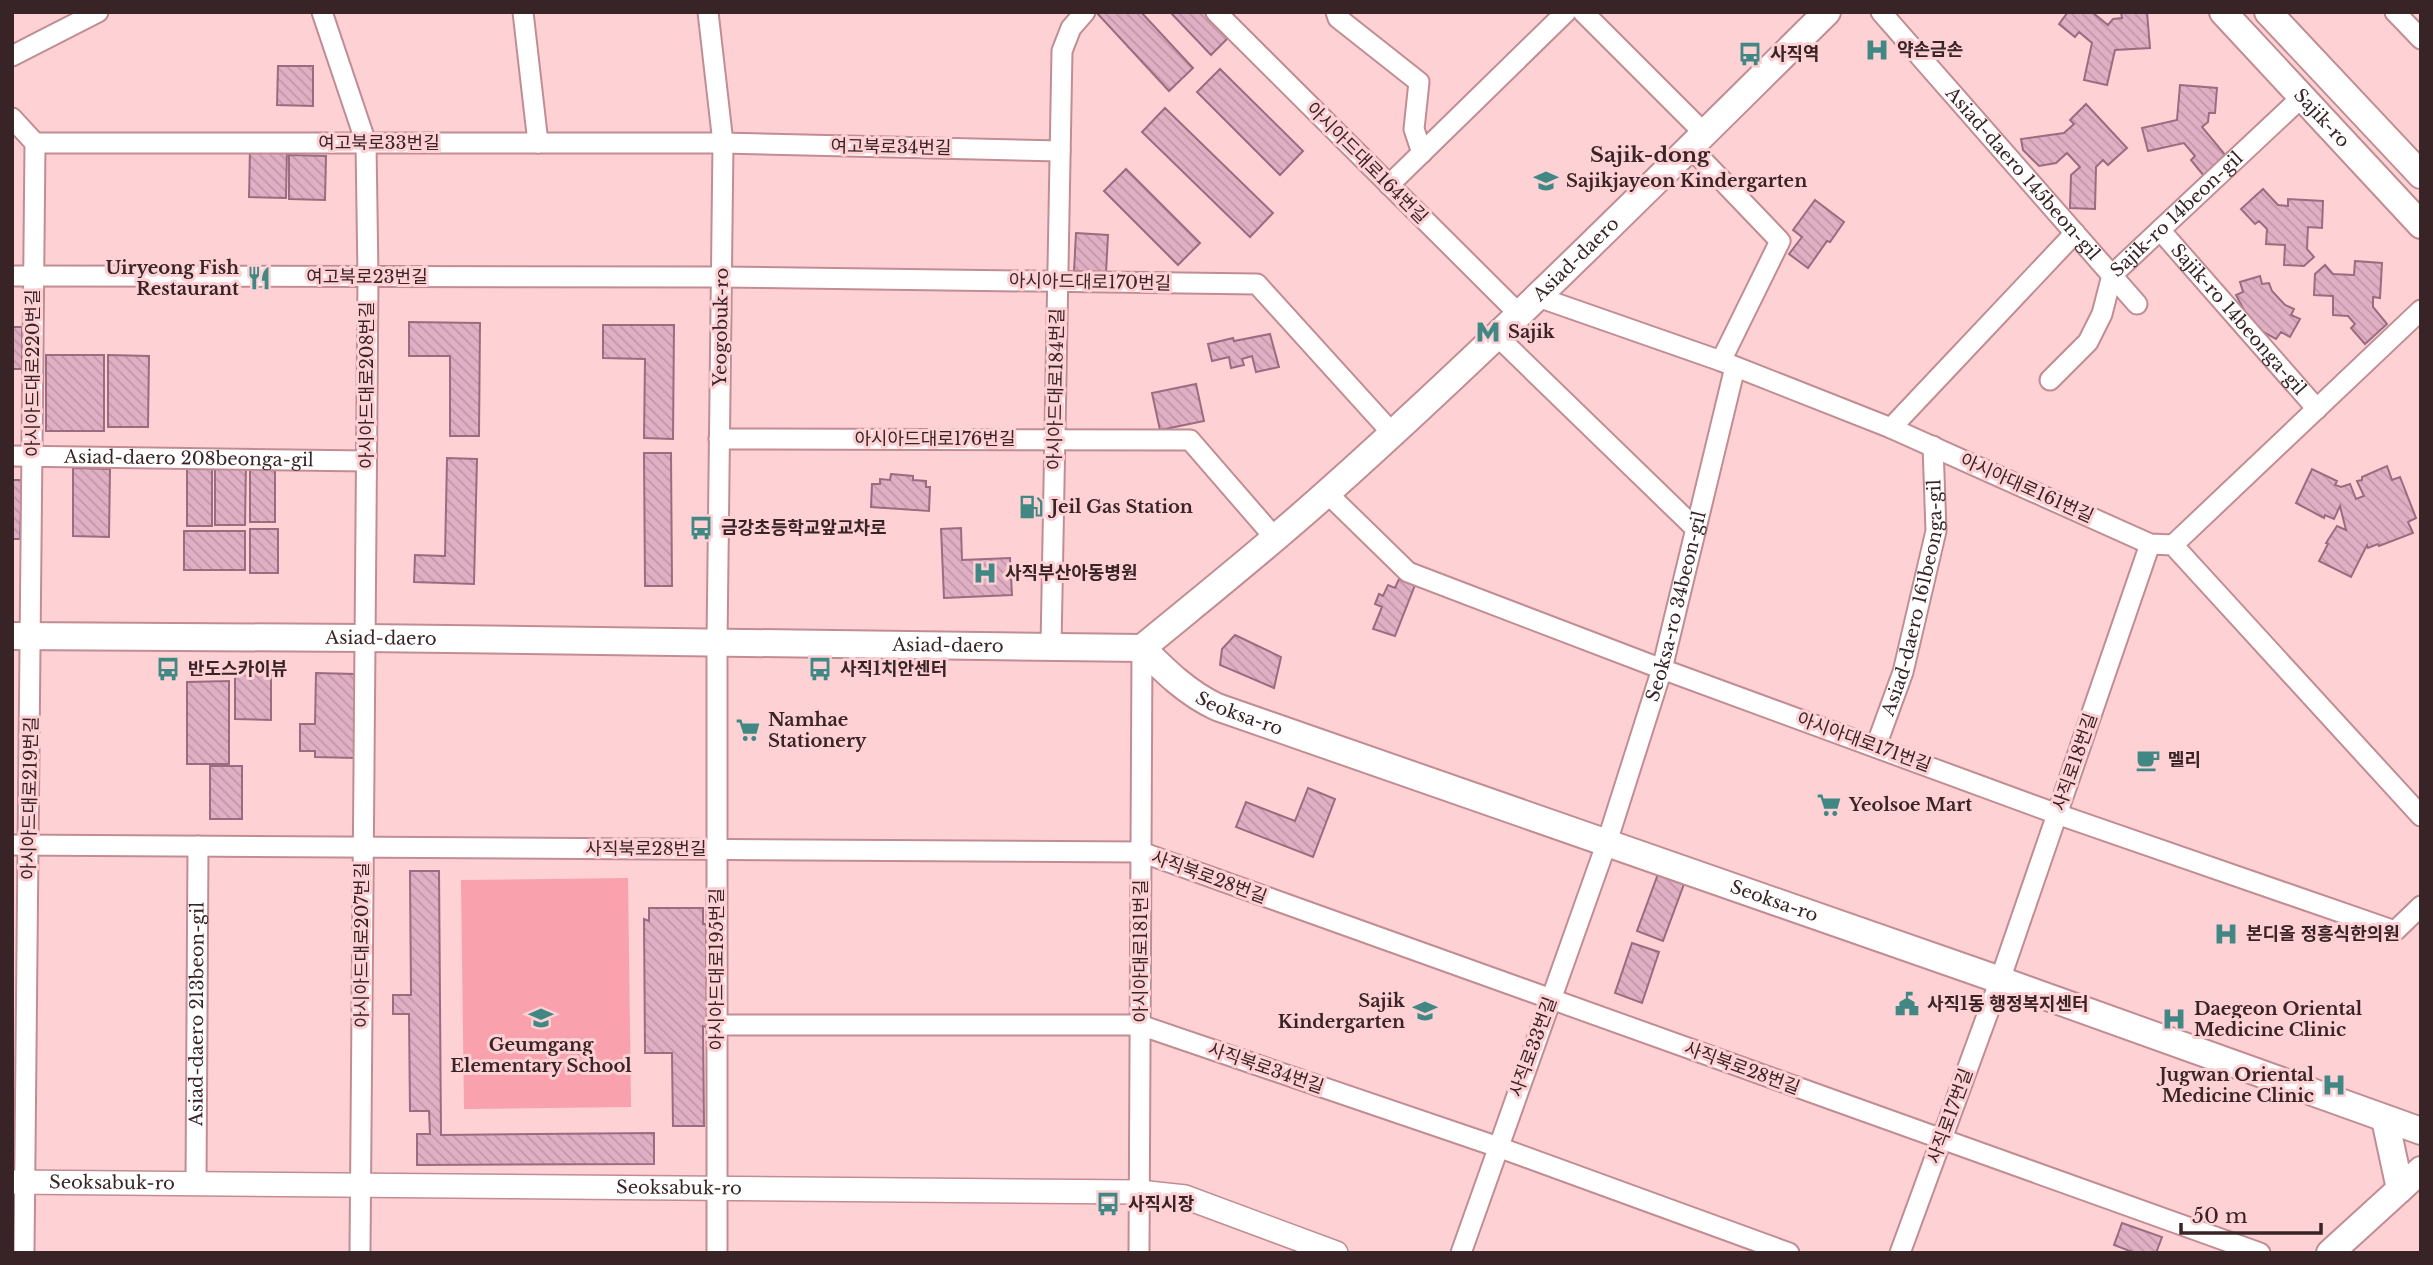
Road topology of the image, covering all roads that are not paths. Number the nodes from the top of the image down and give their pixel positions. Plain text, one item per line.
1 (98, 12) edge
2 (322, 12) edge
3 (523, 12) edge
4 (708, 12) edge
5 (1085, 12) edge
6 (1216, 12) edge
7 (1336, 12) edge
8 (1566, 12) edge
9 (1583, 12) edge
10 (1827, 12) edge
11 (1881, 12) edge
12 (2223, 12) edge
13 (2268, 12) edge
14 (2395, 12) edge
15 (2421, 39) edge
16 (12, 56) edge
17 (2302, 97) junction
18 (12, 118) edge
19 (1697, 140) junction
20 (35, 143) junction
21 (366, 143) junction
22 (538, 143) junction
23 (723, 143) junction
24 (1060, 151) junction
25 (1422, 153) junction
26 (2421, 174) edge
27 (1389, 185) junction
28 (2421, 225) edge
29 (2161, 230) junction
30 (2075, 233) junction
31 (2112, 275) junction
32 (12, 276) edge
33 (34, 276) junction
34 (368, 277) junction
35 (721, 278) junction
36 (1058, 282) junction
37 (2137, 304) dead end
38 (1528, 305) junction
39 (2421, 310) edge
40 (1496, 335) junction
41 (1728, 364) junction
42 (2050, 380) dead end
43 (2317, 409) junction
44 (1891, 428) junction
45 (1392, 433) junction
46 (719, 439) junction
47 (1055, 440) junction
48 (1933, 446) junction
49 (12, 456) edge
50 (33, 456) junction
51 (366, 461) junction
52 (1327, 493) junction
53 (1696, 529) junction
54 (1275, 538) junction
55 (2151, 544) junction
56 (2173, 545) junction
57 (22, 636) edge
58 (365, 638) junction
59 (717, 643) junction
60 (1051, 647) junction
61 (1142, 649) junction
62 (1662, 669) junction
63 (1876, 747) junction
64 (2057, 814) junction
65 (2421, 816) edge
66 (1607, 842) junction
67 (21, 845) edge
68 (198, 846) junction
69 (363, 847) junction
70 (717, 849) junction
71 (1141, 852) junction
72 (2421, 905) edge
73 (2000, 980) junction
74 (1551, 999) junction
75 (717, 1025) junction
76 (1140, 1025) junction
77 (2385, 1119) junction
78 (2421, 1131) edge
79 (1942, 1140) junction
80 (1498, 1147) junction
81 (2421, 1170) edge
82 (19, 1182) edge
83 (196, 1184) junction
84 (360, 1185) junction
85 (717, 1188) junction
86 (2400, 1189) junction
87 (1139, 1192) junction
88 (24, 1253) edge
89 (360, 1253) edge
90 (717, 1253) edge
91 (1139, 1253) edge
92 (1336, 1253) edge
93 (1461, 1253) edge
94 (1789, 1253) edge
95 (1900, 1253) edge
96 (2260, 1253) edge
97 (2330, 1253) edge

1 - 16 street
2 - 21 street, 아시아드대로208번길
3 - 22 street
4 - 23 street, Yeogobuk-ro
5 - 24 street, 아시아드대로184번길
6 - 27 street, 아시아드대로164번길
7 - 25 street
8 - 25 street
9 - 19 street
10 - 19 main road, Asiad-daero
11 - 30 street, Asiad-daero 145beon-gil
12 - 17 main road, Sajik-ro
13 - 26 main road, Sajik-ro
14 - 15 street
17 - 28 main road, Sajik-ro
17 - 29 street, Sajik-ro 14beon-gil
18 - 20 street
19 - 38 main road, Asiad-daero
19 - 41 street, Seoksa-ro 34beon-gil
20 - 21 street, 여고북로33번길
20 - 33 street, 아시아드대로220번길
21 - 22 street, 여고북로33번길
21 - 34 street, 아시아드대로208번길
22 - 23 street, 여고북로33번길
23 - 24 street, 여고북로34번길
23 - 35 street, Yeogobuk-ro
24 - 36 street, 아시아드대로184번길
25 - 27 street
27 - 38 street, 아시아드대로164번길
29 - 31 street, Sajik-ro 14beon-gil
29 - 43 street, Sajik-ro 14beonga-gil
30 - 31 street, Asiad-daero 145beon-gil
30 - 44 street
31 - 37 street, Asiad-daero 145beon-gil
31 - 42 street, Sajik-ro 14beon-gil
32 - 33 street, 여고북로23번길
33 - 34 street, 여고북로23번길
33 - 50 street, 아시아드대로220번길
34 - 35 street, 여고북로23번길
34 - 51 street, 아시아드대로208번길
35 - 36 street, 아시아드대로170번길
35 - 46 street, Yeogobuk-ro
36 - 45 street, 아시아드대로170번길
36 - 47 street, 아시아드대로184번길
38 - 40 main road, Asiad-daero
38 - 41 street, 아시아대로161번길
39 - 43 street
40 - 45 main road, Asiad-daero
40 - 53 street
41 - 44 street, 아시아대로161번길
41 - 53 street, Seoksa-ro 34beon-gil
43 - 56 street
44 - 48 street, 아시아대로161번길
45 - 52 main road, Asiad-daero
46 - 47 street, 아시아드대로176번길
46 - 59 street, Yeogobuk-ro
47 - 54 street, 아시아드대로176번길
47 - 60 street, 아시아드대로184번길
48 - 55 street, 아시아대로161번길
48 - 63 street, Asiad-daero 161beonga-gil
49 - 50 street, Asiad-daero 208beonga-gil
50 - 51 street, Asiad-daero 208beonga-gil
50 - 57 street, 아시아드대로220번길
51 - 58 street, 아시아드대로208번길
52 - 54 main road, Asiad-daero
52 - 62 street, 아시아대로171번길
53 - 62 street, Seoksa-ro 34beon-gil
54 - 61 main road, Asiad-daero
55 - 56 street, 아시아대로161번길
55 - 64 street, 사직로18번길
56 - 65 street
57 - 58 main road, Asiad-daero
57 - 67 street, 아시아드대로219번길
58 - 59 main road, Asiad-daero
58 - 69 street, 아시아드대로207번길
59 - 60 main road, Asiad-daero
59 - 70 street, 아시아드대로195번길
60 - 61 main road, Asiad-daero
61 - 66 main road, Seoksa-ro
61 - 71 street, 아시아대로181번길
62 - 63 street, 아시아대로171번길
62 - 66 street, Seoksa-ro 34beon-gil
63 - 64 street, 아시아대로171번길
64 - 72 street, 아시아대로171번길
64 - 73 street, 사직로18번길
66 - 73 main road, Seoksa-ro
66 - 74 street, 사직로33번길
67 - 68 street, 사직북로28번길
67 - 82 street, 아시아드대로219번길
68 - 69 street, 사직북로28번길
68 - 83 street, Asiad-daero 213beon-gil
69 - 70 street, 사직북로28번길
69 - 84 street, 아시아드대로207번길
70 - 71 street, 사직북로28번길
70 - 75 street, 아시아드대로195번길
71 - 74 street, 사직북로28번길
71 - 76 street, 아시아대로181번길
73 - 77 main road, Seoksa-ro
73 - 79 street, 사직로17번길
74 - 79 street, 사직북로28번길
74 - 80 street, 사직로33번길
75 - 76 street, 사직북로34번길
75 - 85 street, 아시아드대로195번길
76 - 80 street, 사직북로34번길
76 - 87 street, 아시아대로181번길
77 - 78 main road, Seoksa-ro
77 - 86 main road
79 - 95 street, 사직로17번길
79 - 96 street, 사직북로28번길
80 - 93 street, 사직로33번길
80 - 94 street, 사직북로34번길
81 - 86 main road
82 - 83 street, Seoksabuk-ro
82 - 88 street, 아시아드대로219번길
83 - 84 street, Seoksabuk-ro
84 - 85 street, Seoksabuk-ro
84 - 89 street, 아시아드대로207번길
85 - 87 street, Seoksabuk-ro
85 - 90 street, 아시아드대로195번길
86 - 97 main road
87 - 91 street, 아시아대로181번길
87 - 92 street, Seoksabuk-ro

